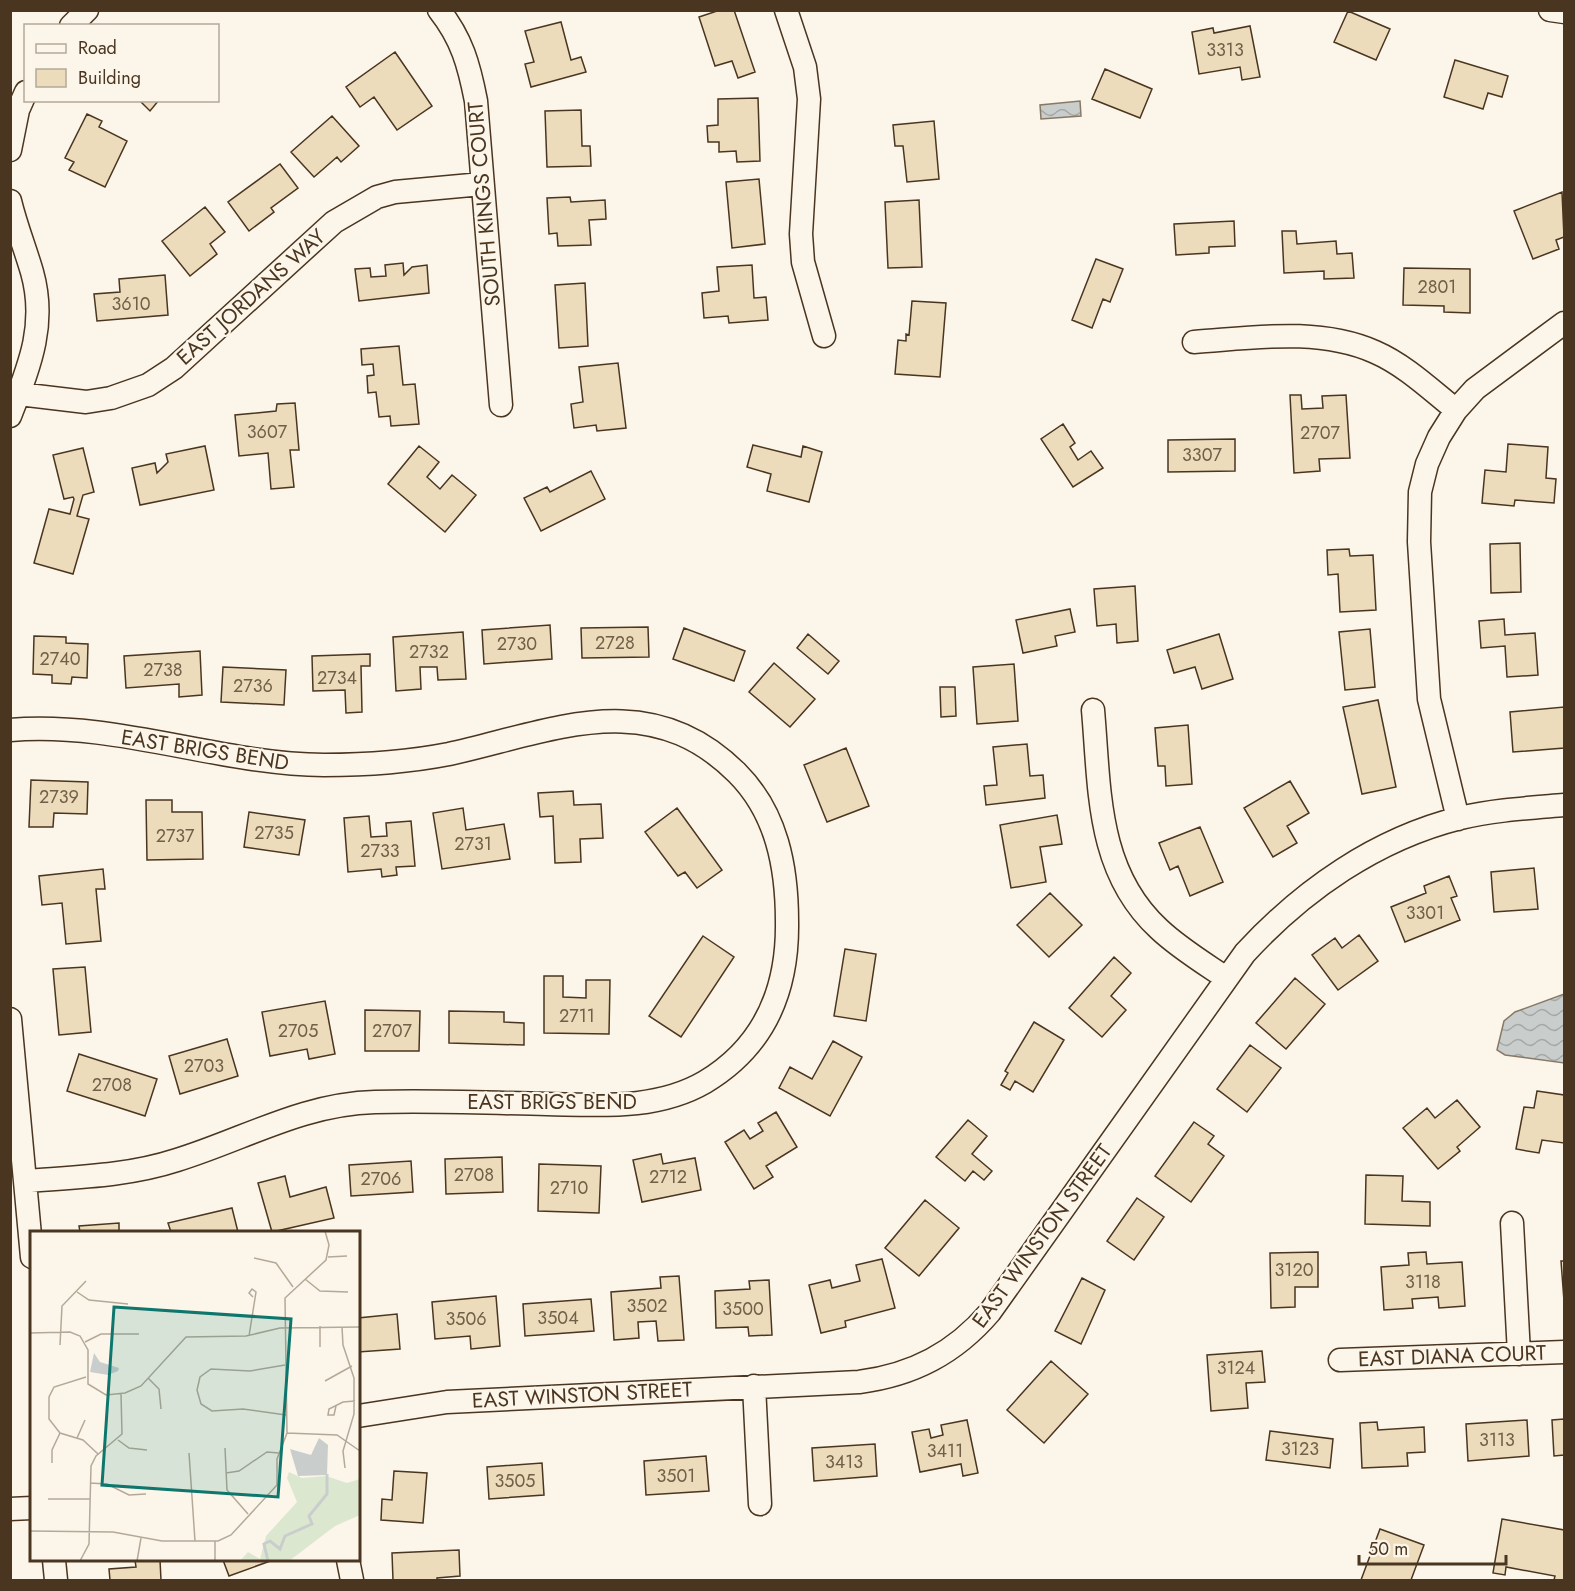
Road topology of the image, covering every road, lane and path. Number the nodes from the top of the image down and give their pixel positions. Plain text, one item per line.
1 (87, 10) edge
2 (439, 10) edge
3 (786, 10) edge
4 (1550, 10) edge
5 (1564, 12) edge
6 (73, 24) edge
7 (24, 96) edge
8 (10, 150) edge
9 (482, 184) junction
10 (10, 201) edge
11 (1564, 323) edge
12 (824, 336) dead end
13 (1194, 342) dead end
14 (19, 394) junction
15 (501, 405) dead end
16 (1456, 410) junction
17 (10, 416) edge
18 (1093, 710) dead end
19 (10, 730) edge
20 (1564, 805) edge
21 (1458, 819) junction
22 (1226, 978) junction
23 (10, 1019) edge
24 (26, 1180) junction
25 (1512, 1223) dead end
26 (30, 1231) edge
27 (1564, 1352) edge
28 (1519, 1354) junction
29 (1340, 1360) dead end
30 (754, 1386) junction
31 (360, 1416) edge
32 (760, 1504) dead end
33 (30, 1508) edge
34 (10, 1509) edge
35 (54, 1561) edge
36 (348, 1561) edge
37 (56, 1581) edge
38 (352, 1581) edge

1 - 6 street
2 - 9 street, SOUTH KINGS COURT
3 - 12 street
4 - 5 street
7 - 8 street
9 - 14 street, EAST JORDANS WAY
9 - 15 street, SOUTH KINGS COURT
10 - 14 street
11 - 16 street
13 - 16 street
14 - 17 street
16 - 21 street
18 - 22 street
19 - 24 street, EAST BRIGS BEND
20 - 21 street, EAST WINSTON STREET
21 - 22 street, EAST WINSTON STREET
22 - 30 street, EAST WINSTON STREET
23 - 24 street
24 - 26 street
25 - 28 street
27 - 28 street, EAST DIANA COURT
28 - 29 street, EAST DIANA COURT
30 - 31 street, EAST WINSTON STREET
30 - 32 street
33 - 34 street
35 - 37 street
36 - 38 street

